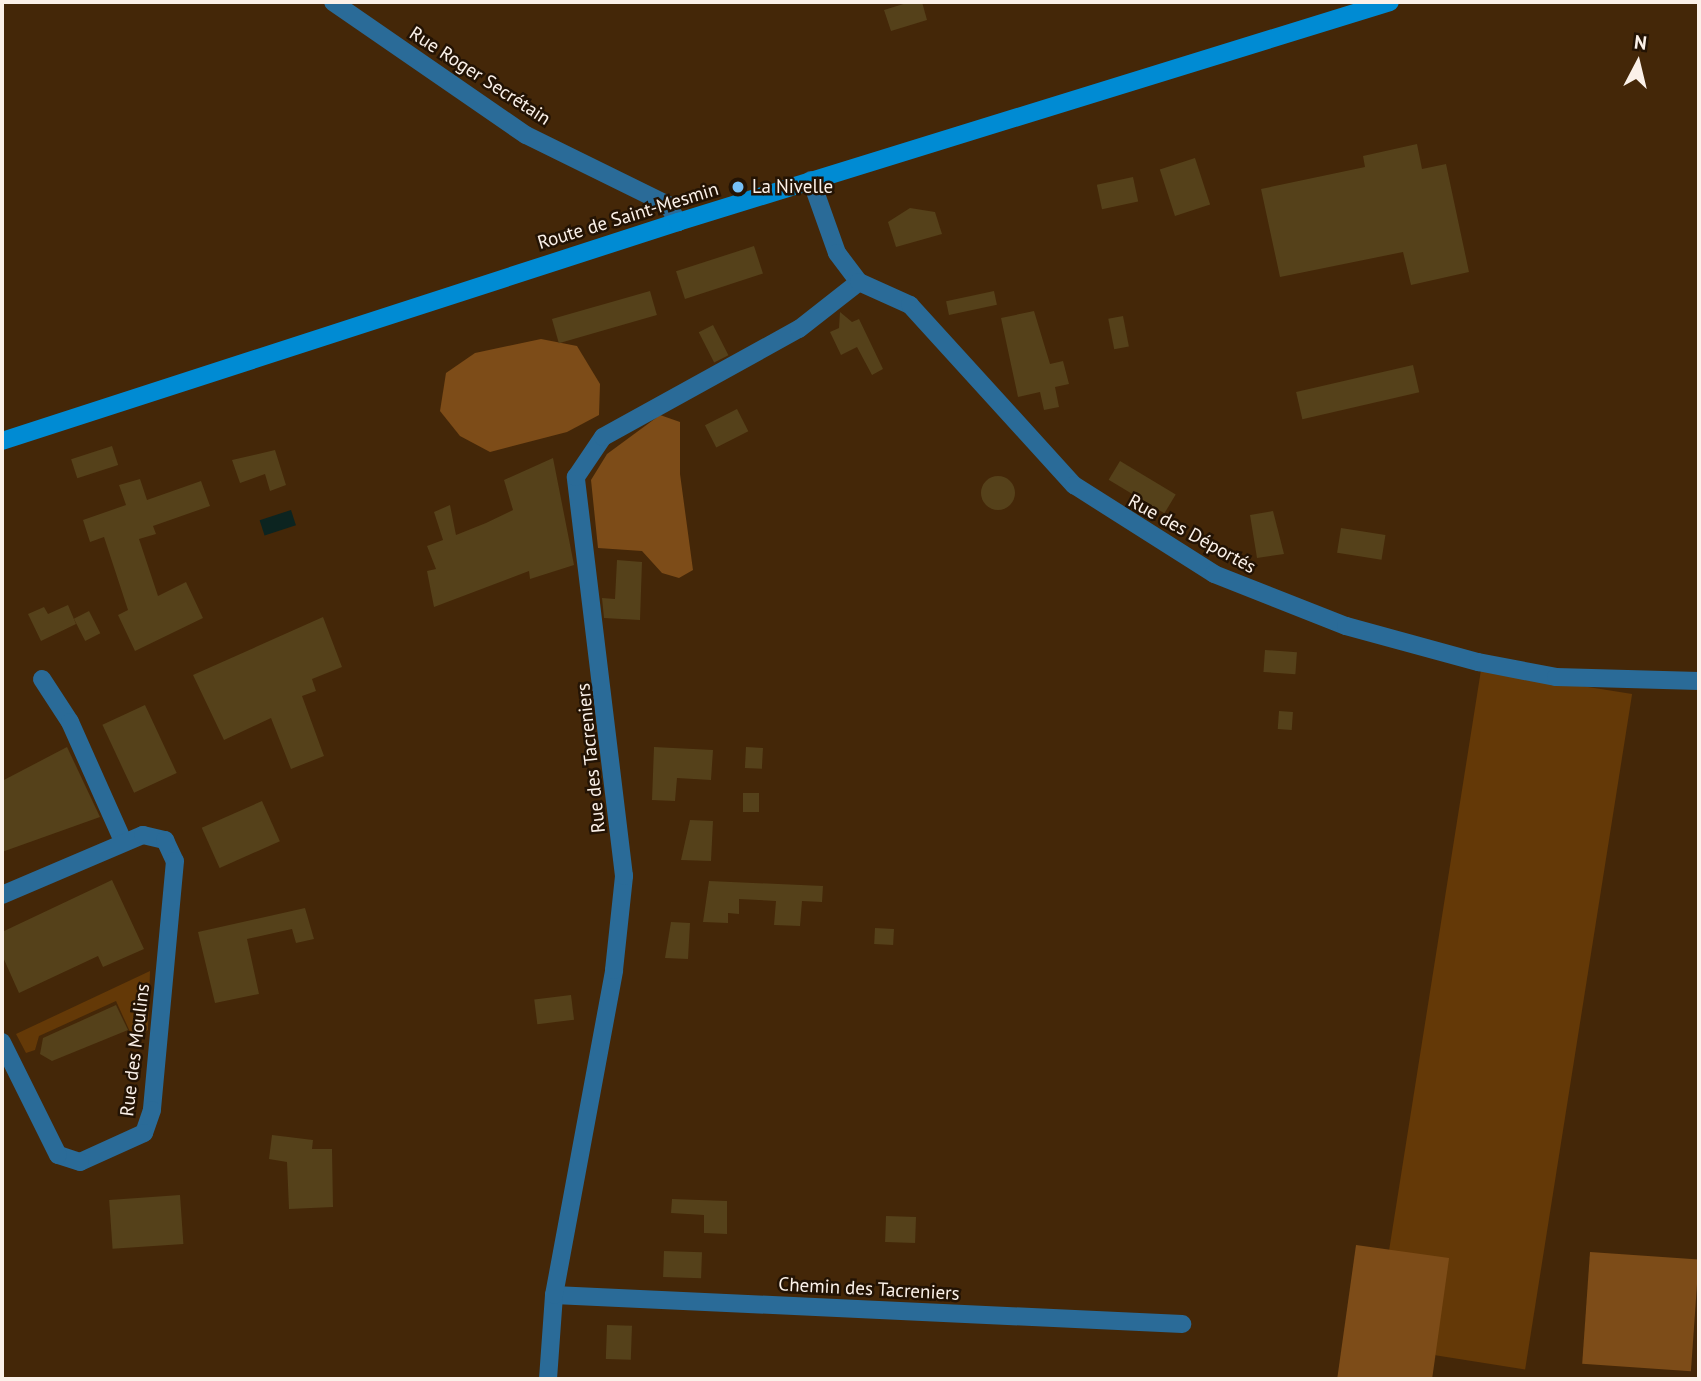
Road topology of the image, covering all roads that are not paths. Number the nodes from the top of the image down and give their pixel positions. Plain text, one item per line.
1 (333, 2) edge
2 (1390, 2) edge
3 (811, 180) junction
4 (678, 222) junction
5 (859, 282) junction
6 (2, 441) edge
7 (42, 679) dead end
8 (1699, 681) edge
9 (123, 841) junction
10 (2, 895) edge
11 (2, 1042) edge
12 (554, 1295) junction
13 (1182, 1324) dead end
14 (548, 1379) edge

1 - 4 street, Rue Roger Secrétain
2 - 3 main road, Route de Saint-Mesmin
3 - 4 main road, Route de Saint-Mesmin
3 - 5 street, Rue des Déportés
4 - 6 main road, Route de Saint-Mesmin
5 - 8 street, Rue des Déportés
5 - 12 street, Rue des Tacreniers
7 - 9 street
9 - 10 street, Rue des Moulins
9 - 11 street, Rue des Moulins
12 - 13 street, Chemin des Tacreniers
12 - 14 street, Rue des Tacreniers

